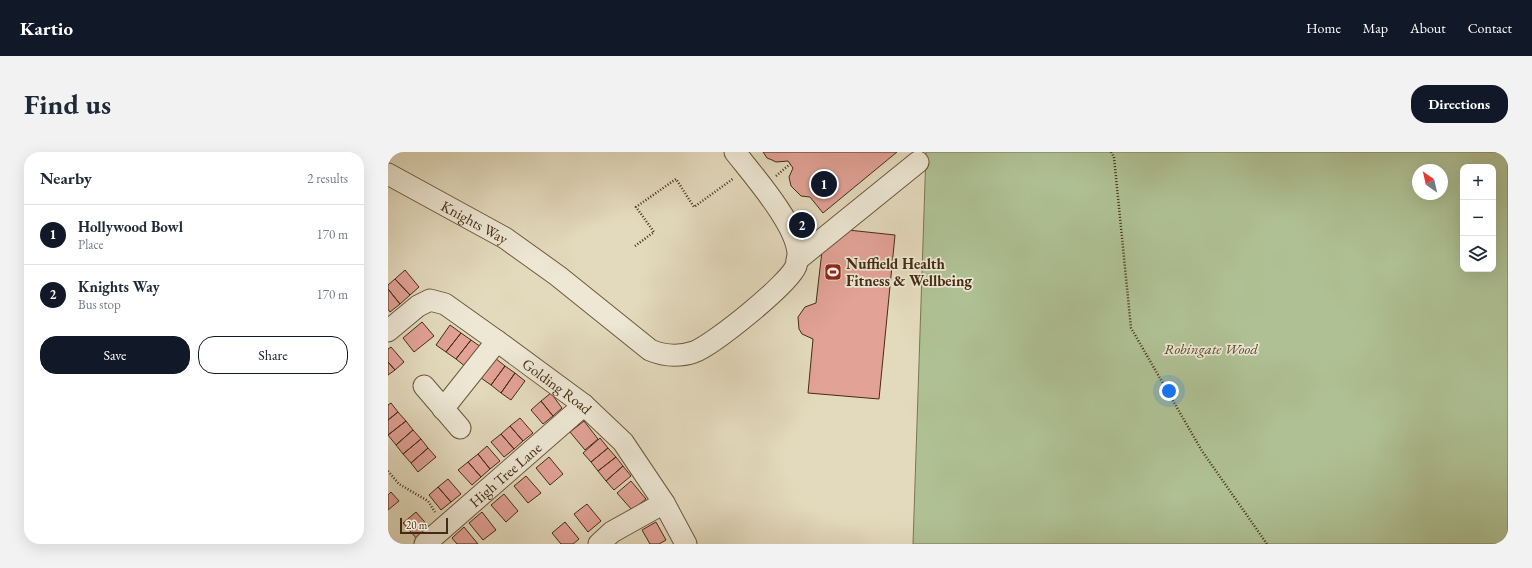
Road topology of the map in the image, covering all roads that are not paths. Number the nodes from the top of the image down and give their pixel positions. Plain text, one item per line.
1 (734, 152) edge
2 (918, 162) dead end
3 (388, 174) edge
4 (797, 260) junction
5 (388, 331) edge
6 (497, 341) junction
7 (424, 386) dead end
8 (584, 405) junction
9 (443, 409) junction
10 (460, 428) dead end
11 (664, 503) junction
12 (425, 544) edge
13 (599, 544) edge
14 (686, 544) edge

1 - 4 street
2 - 4 street
3 - 4 street, Knights Way
5 - 6 street, Golding Road
6 - 8 street, Golding Road
6 - 9 street
7 - 9 street
8 - 11 street, Golding Road
8 - 12 street, High Tree Lane
9 - 10 street
11 - 13 street
11 - 14 street, Golding Road

